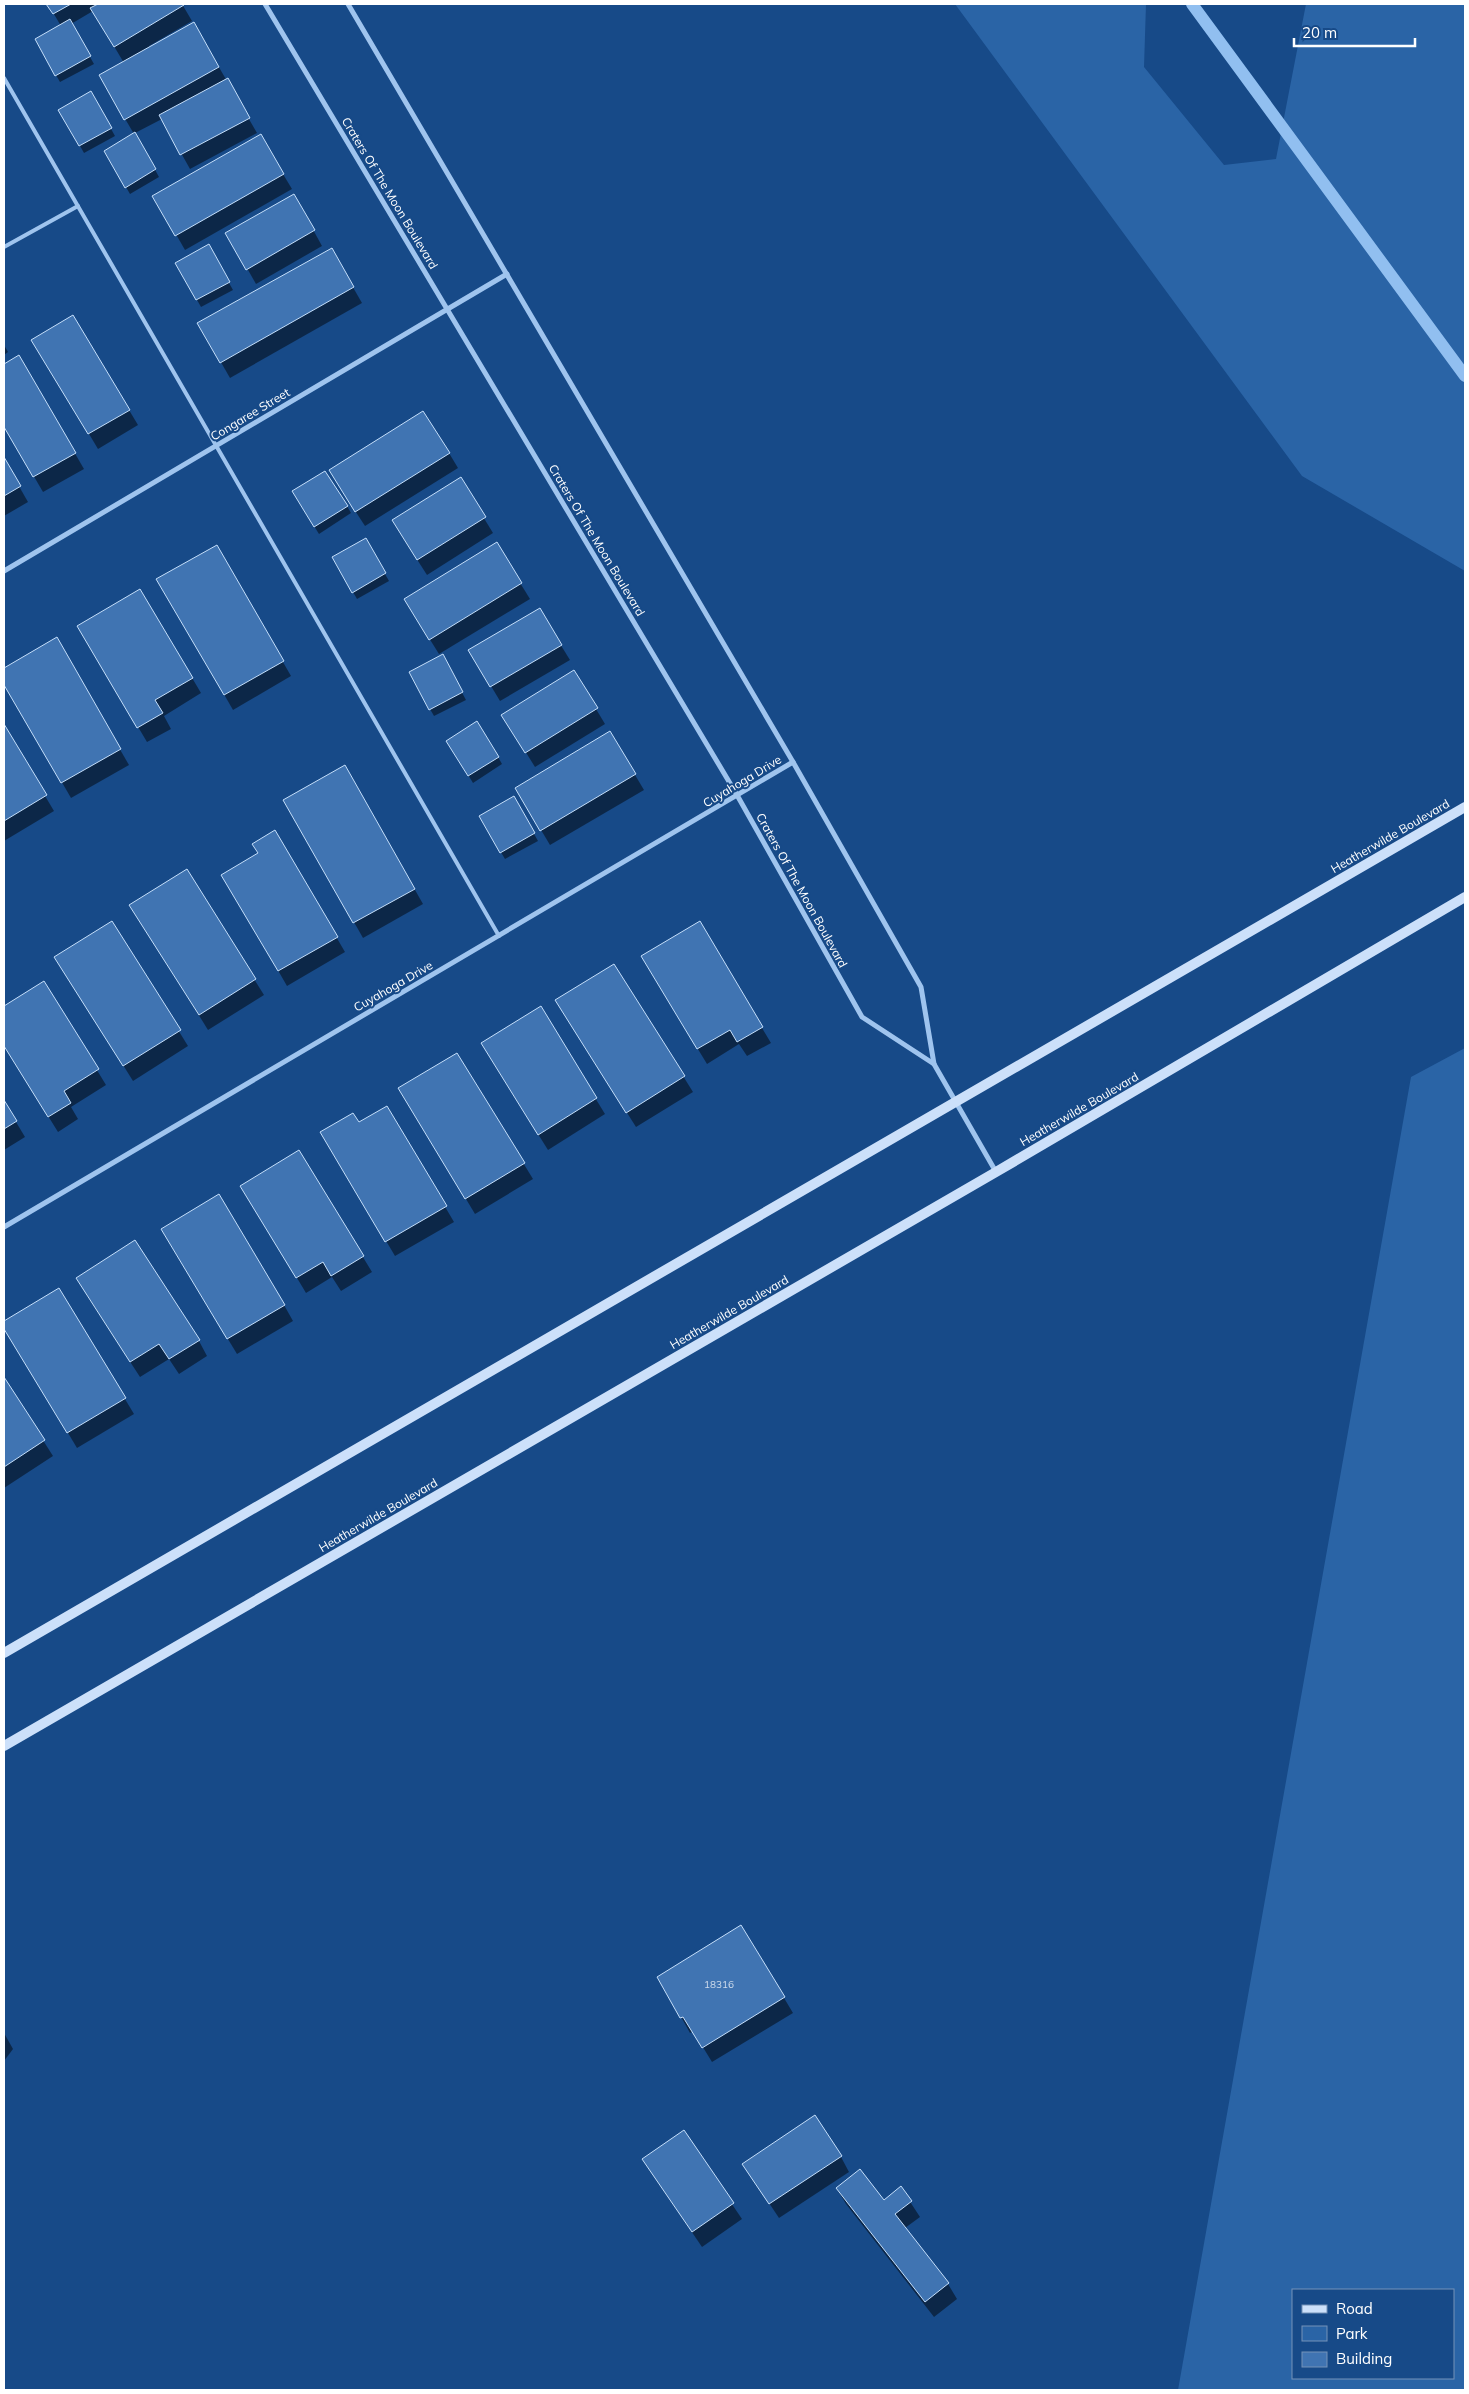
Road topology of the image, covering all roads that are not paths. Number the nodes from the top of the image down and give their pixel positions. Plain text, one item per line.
1 (265, 4) edge
2 (348, 4) edge
3 (4, 78) edge
4 (78, 206) junction
5 (4, 247) edge
6 (507, 274) junction
7 (448, 309) junction
8 (216, 445) junction
9 (4, 571) edge
10 (793, 762) junction
11 (737, 795) junction
12 (1465, 807) edge
13 (1465, 897) edge
14 (499, 936) junction
15 (934, 1064) junction
16 (955, 1102) junction
17 (996, 1172) junction
18 (4, 1227) edge
19 (4, 1653) edge
20 (4, 1746) edge

1 - 7 street, Craters Of The Moon Boulevard
2 - 6 street, Craters Of The Moon Boulevard
3 - 4 lane
4 - 5 lane
4 - 8 lane
6 - 7 street, Congaree Street
6 - 10 street, Craters Of The Moon Boulevard
7 - 8 street, Congaree Street
7 - 11 street, Craters Of The Moon Boulevard
8 - 9 street, Congaree Street
8 - 14 lane
10 - 11 street, Cuyahoga Drive
10 - 15 street, Craters Of The Moon Boulevard
11 - 14 street, Cuyahoga Drive
11 - 15 street, Craters Of The Moon Boulevard
12 - 16 main road, Heatherwilde Boulevard
13 - 17 main road, Heatherwilde Boulevard
14 - 18 street, Cuyahoga Drive
15 - 16 street, Craters Of The Moon Boulevard
16 - 17 street, Craters Of The Moon Boulevard
16 - 19 main road, Heatherwilde Boulevard
17 - 20 main road, Heatherwilde Boulevard

